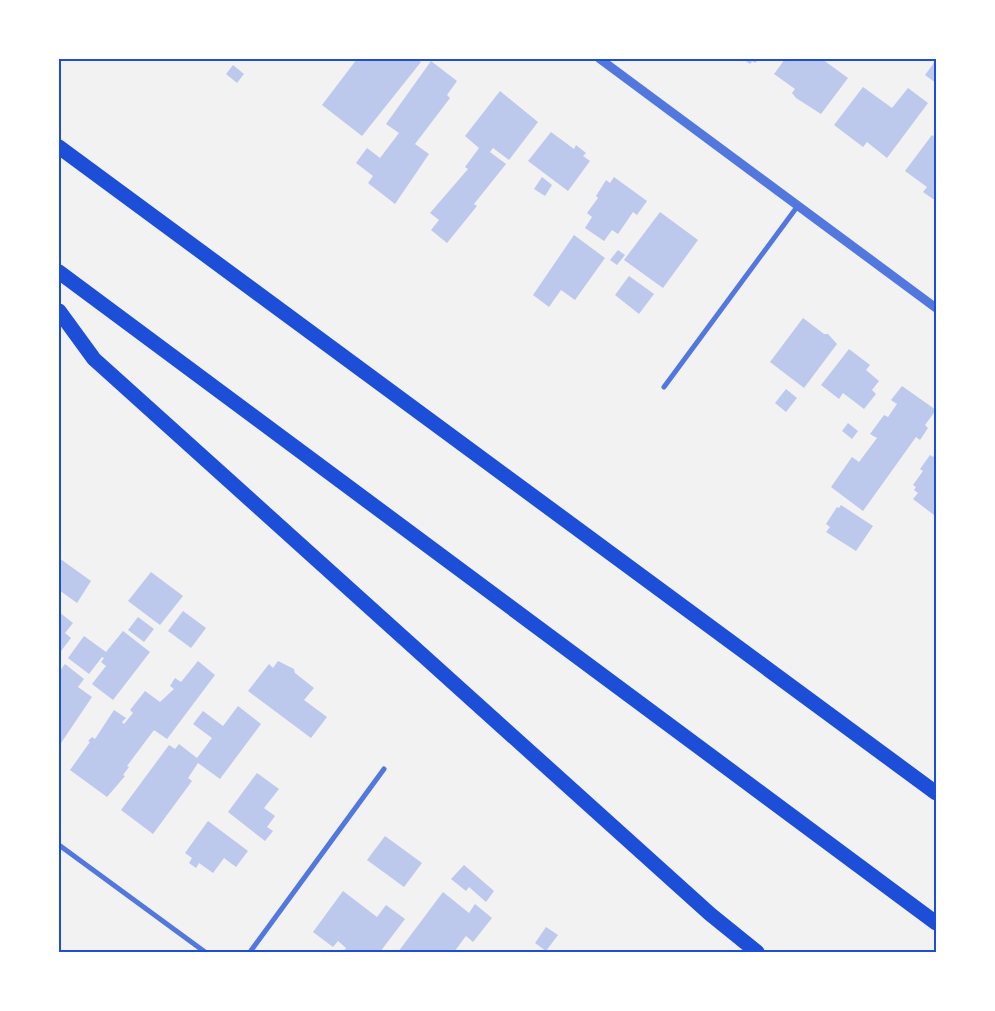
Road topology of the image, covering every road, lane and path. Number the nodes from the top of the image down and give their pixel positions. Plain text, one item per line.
1 (600, 59) edge
2 (59, 147) edge
3 (797, 207) junction
4 (59, 272) edge
5 (936, 308) edge
6 (59, 311) edge
7 (664, 387) dead end
8 (864, 740) junction
9 (384, 769) dead end
10 (936, 782) edge
11 (936, 793) edge
12 (59, 845) edge
13 (936, 923) edge
14 (205, 952) edge
15 (250, 952) edge
16 (757, 952) edge

1 - 3 street
2 - 8 highway
3 - 5 street
3 - 7 street
4 - 13 highway
6 - 16 highway
8 - 10 highway
8 - 11 highway
9 - 15 street
12 - 14 street

